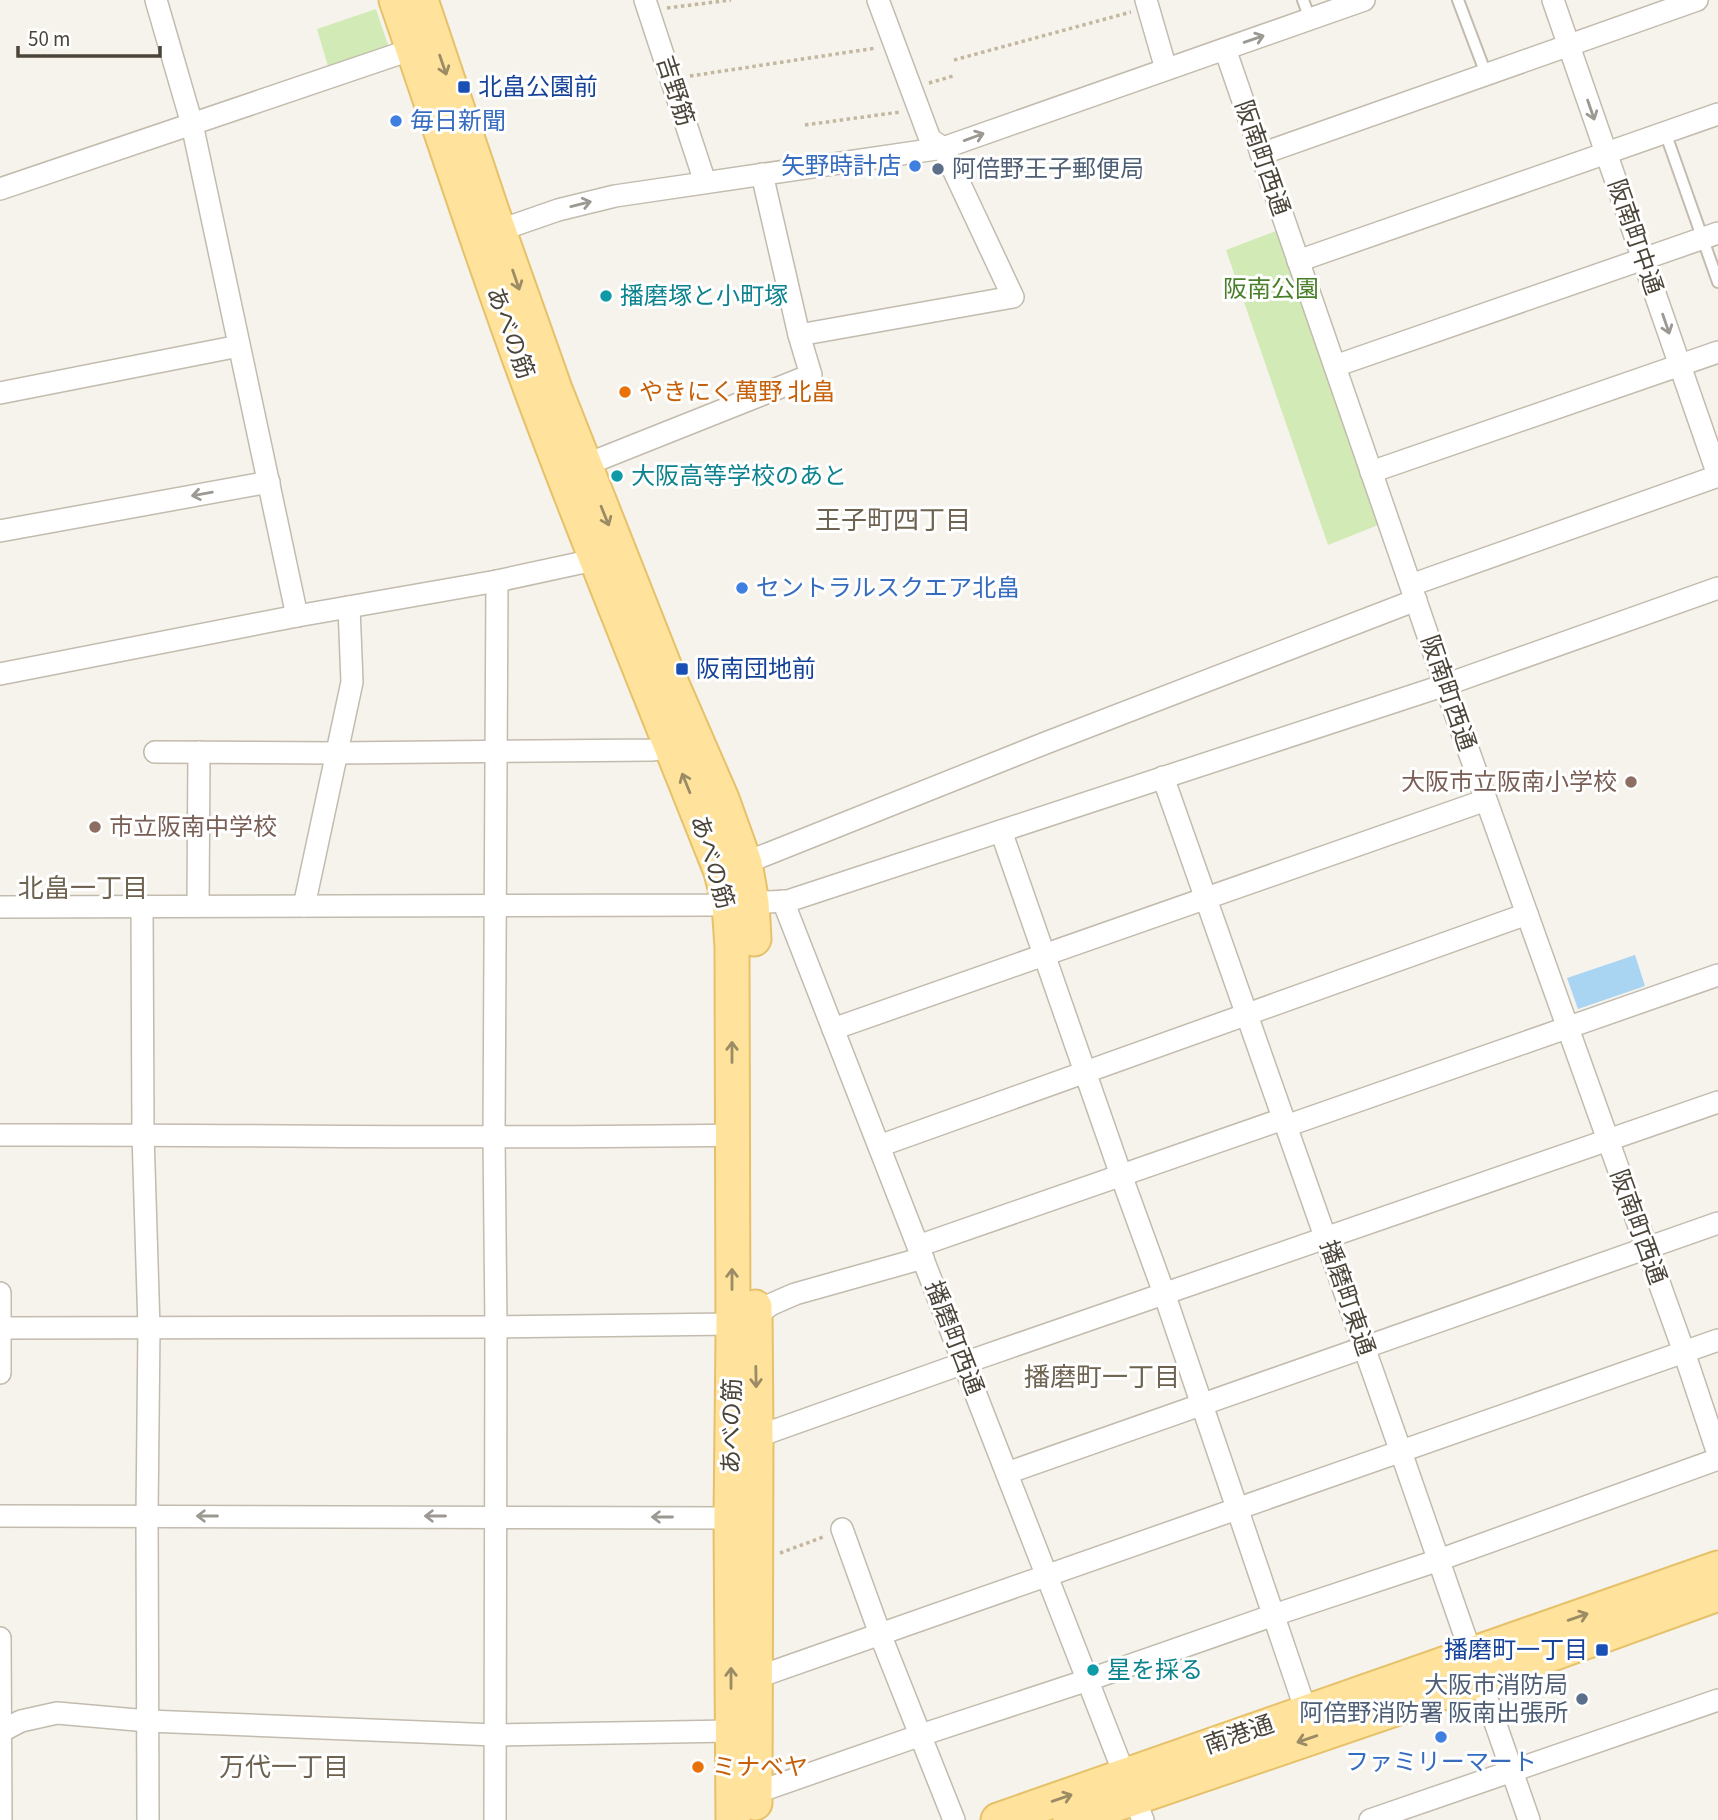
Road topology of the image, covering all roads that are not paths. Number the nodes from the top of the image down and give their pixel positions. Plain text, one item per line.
1 (156, 0) edge
2 (396, 0) edge
3 (421, 0) edge
4 (1364, 0) edge
5 (1458, 0) edge
6 (1553, 0) edge
7 (1697, 0) edge
8 (884, 2) edge
9 (1147, 4) edge
10 (647, 5) edge
11 (1307, 10) edge
12 (1569, 45) junction
13 (413, 49) junction
14 (1224, 49) junction
15 (1166, 69) junction
16 (1486, 74) junction
17 (1718, 114) edge
18 (192, 124) junction
19 (1665, 132) junction
20 (937, 144) junction
21 (1261, 153) junction
22 (1606, 153) junction
23 (762, 174) junction
24 (0, 180) edge
25 (705, 182) junction
26 (0, 189) edge
27 (497, 231) junction
28 (1710, 235) edge
29 (1643, 259) junction
30 (1298, 261) junction
31 (1718, 282) edge
32 (799, 335) junction
33 (239, 346) junction
34 (1718, 352) edge
35 (1680, 365) junction
36 (1335, 366) junction
37 (0, 393) edge
38 (585, 465) junction
39 (1371, 472) junction
40 (1718, 475) edge
41 (269, 482) junction
42 (0, 531) edge
43 (606, 553) junction
44 (497, 581) junction
45 (1718, 588) edge
46 (1413, 592) junction
47 (349, 607) junction
48 (297, 616) junction
49 (0, 674) edge
50 (1445, 685) junction
51 (671, 747) junction
52 (155, 751) dead end
53 (497, 751) junction
54 (199, 752) junction
55 (335, 753) junction
56 (1163, 777) junction
57 (1486, 800) junction
58 (1001, 831) junction
59 (745, 863) junction
60 (1205, 899) junction
61 (755, 903) junction
62 (495, 904) junction
63 (198, 906) junction
64 (304, 906) junction
65 (0, 907) edge
66 (142, 907) junction
67 (1527, 914) junction
68 (1044, 955) junction
69 (1718, 975) edge
70 (1246, 1014) junction
71 (1567, 1028) junction
72 (833, 1030) junction
73 (1084, 1072) junction
74 (1718, 1102) edge
75 (1284, 1122) junction
76 (0, 1135) edge
77 (143, 1135) junction
78 (732, 1135) junction
79 (494, 1138) junction
80 (1608, 1142) junction
81 (878, 1146) junction
82 (1121, 1175) junction
83 (1718, 1223) edge
84 (1326, 1238) junction
85 (1646, 1248) junction
86 (920, 1252) junction
87 (0, 1293) edge
88 (1164, 1293) junction
89 (744, 1320) junction
90 (496, 1327) junction
91 (0, 1328) edge
92 (149, 1328) junction
93 (1718, 1340) edge
94 (1364, 1347) junction
95 (1684, 1352) junction
96 (964, 1363) junction
97 (0, 1373) edge
98 (1201, 1405) junction
99 (757, 1437) junction
100 (1401, 1452) junction
101 (1718, 1457) edge
102 (1007, 1473) junction
103 (1238, 1509) junction
104 (0, 1516) edge
105 (147, 1516) junction
106 (494, 1516) junction
107 (730, 1518) junction
108 (842, 1530) road end
109 (1439, 1560) junction
110 (1718, 1568) edge
111 (1047, 1576) junction
112 (1718, 1594) edge
113 (1274, 1615) junction
114 (880, 1634) junction
115 (0, 1638) edge
116 (1475, 1667) junction
117 (755, 1678) junction
118 (1088, 1680) junction
119 (1718, 1700) edge
120 (1306, 1711) junction
121 (148, 1721) junction
122 (1, 1731) edge
123 (731, 1731) junction
124 (495, 1735) junction
125 (921, 1735) junction
126 (1511, 1770) junction
127 (1134, 1798) edge
128 (755, 1807) edge
129 (1, 1820) edge
130 (148, 1820) edge
131 (495, 1820) edge
132 (733, 1820) edge
133 (954, 1820) edge
134 (998, 1820) edge
135 (1070, 1820) edge
136 (1370, 1820) edge
137 (1529, 1820) edge

1 - 18 street
2 - 13 main road, あべの筋
3 -> 27 main road, あべの筋
4 - 11 street
5 - 16 lane
6 - 12 street, 阪南町中通
7 - 12 street
8 - 20 street
9 - 15 street
10 - 25 street, 吉野筋
14 -> 11 street
12 - 16 street
12 -> 22 street, 阪南町中通
13 - 18 street
13 - 27 main road, あべの筋
14 - 15 street
14 - 21 street, 阪南町西通
20 -> 15 street
16 - 21 street
17 - 19 street
18 - 26 street
18 - 33 street
19 - 22 street
19 - 28 lane
20 - 23 street
20 - 32 street
21 - 30 street, 阪南町西通
22 - 29 street, 阪南町中通
22 - 30 street
23 - 25 street
23 - 32 street
24 - 26 street
27 -> 25 street
27 -> 38 main road, あべの筋
27 - 43 main road, あべの筋
28 - 29 street
28 - 31 lane
29 -> 35 street, 阪南町中通
29 - 36 street
30 - 36 street, 阪南町西通
32 - 38 street
33 - 37 street
33 - 41 street
34 - 35 street
35 - 39 street
35 - 40 street, 阪南町中通
36 - 39 street, 阪南町西通
38 -> 43 main road, あべの筋
39 - 46 street, 阪南町西通
40 - 46 street
41 -> 42 street
41 - 48 street
43 - 44 street
43 - 51 main road, あべの筋
43 - 59 main road, あべの筋
44 - 47 street
44 - 53 street
45 - 50 street
46 - 50 street, 阪南町西通
46 - 59 street
47 - 48 street
47 - 55 street
48 - 49 street
50 - 56 street
50 - 57 street, 阪南町西通
51 - 53 street
61 -> 51 main road, あべの筋
52 - 54 street
53 - 55 street
53 - 62 street
54 - 55 street
54 - 63 street
55 - 64 street
56 - 58 street
56 - 60 street, 播磨町東通
57 - 60 street
57 - 67 street, 阪南町西通
58 - 61 street
58 - 68 street
59 - 61 main road, あべの筋
60 - 68 street
60 - 70 street, 播磨町東通
61 - 62 street
61 - 72 street, 播磨町西通
78 -> 61 main road, あべの筋
61 - 89 main road, あべの筋
62 - 64 street
62 - 79 street
63 - 64 street
63 - 66 street
65 - 66 street
66 - 77 street
67 - 70 street
67 - 71 street, 阪南町西通
68 - 72 street
68 - 73 street
69 - 71 street
70 - 73 street
70 - 75 street, 播磨町東通
71 - 75 street
71 - 80 street, 阪南町西通
72 - 81 street, 播磨町西通
73 - 81 street
73 - 82 street
74 - 80 street
75 - 82 street
75 - 84 street, 播磨町東通
76 - 77 street
77 - 79 street
77 - 92 street
78 - 79 street
89 -> 78 main road, あべの筋
79 - 90 street
80 - 84 street
80 - 85 street, 阪南町西通
81 - 86 street, 播磨町西通
82 - 86 street
82 - 88 street
83 - 85 street
84 - 88 street
84 - 94 street, 播磨町東通
85 - 94 street
85 - 95 street, 阪南町西通
86 - 89 street
86 - 96 street, 播磨町西通
87 - 91 street
88 - 96 street
88 - 98 street
89 - 90 street
89 -> 99 main road, あべの筋
89 - 107 main road, あべの筋
90 - 92 street
90 - 106 street
91 - 92 street
91 - 97 street
92 - 105 street
93 - 95 street
94 - 98 street
94 - 100 street, 播磨町東通
95 - 100 street
95 - 101 street, 阪南町西通
96 - 99 street
96 - 102 street, 播磨町西通
98 - 102 street
98 - 103 street
99 - 117 main road, あべの筋
100 - 103 street
100 - 109 street, 播磨町東通
101 - 109 street
102 - 111 street, 播磨町西通
103 - 111 street
103 - 113 street
104 - 105 street
106 -> 105 street
105 - 121 street
107 -> 106 street
106 - 124 street
123 -> 107 main road, あべの筋
108 - 114 street
109 - 113 street
109 - 116 street, 播磨町東通
116 -> 110 main road, 南港通
111 - 114 street
111 - 118 street, 播磨町西通
112 - 116 main road, 南港通
113 - 118 street
113 - 120 street
114 - 117 street
114 - 125 street
115 - 122 street
116 - 120 main road, 南港通
116 - 126 street, 播磨町東通
116 -> 127 main road, 南港通
117 - 128 main road, あべの筋
118 - 125 street
118 - 127 street, 播磨町西通
119 - 126 street
120 - 127 main road, 南港通
121 - 122 street
121 - 124 street
121 - 130 street
122 - 129 street
123 - 124 street
123 - 132 main road, あべの筋
124 - 131 street
125 - 128 street
125 - 133 street
126 - 136 street
126 - 137 street, 播磨町東通
134 -> 127 main road, 南港通
127 - 135 main road, 南港通

